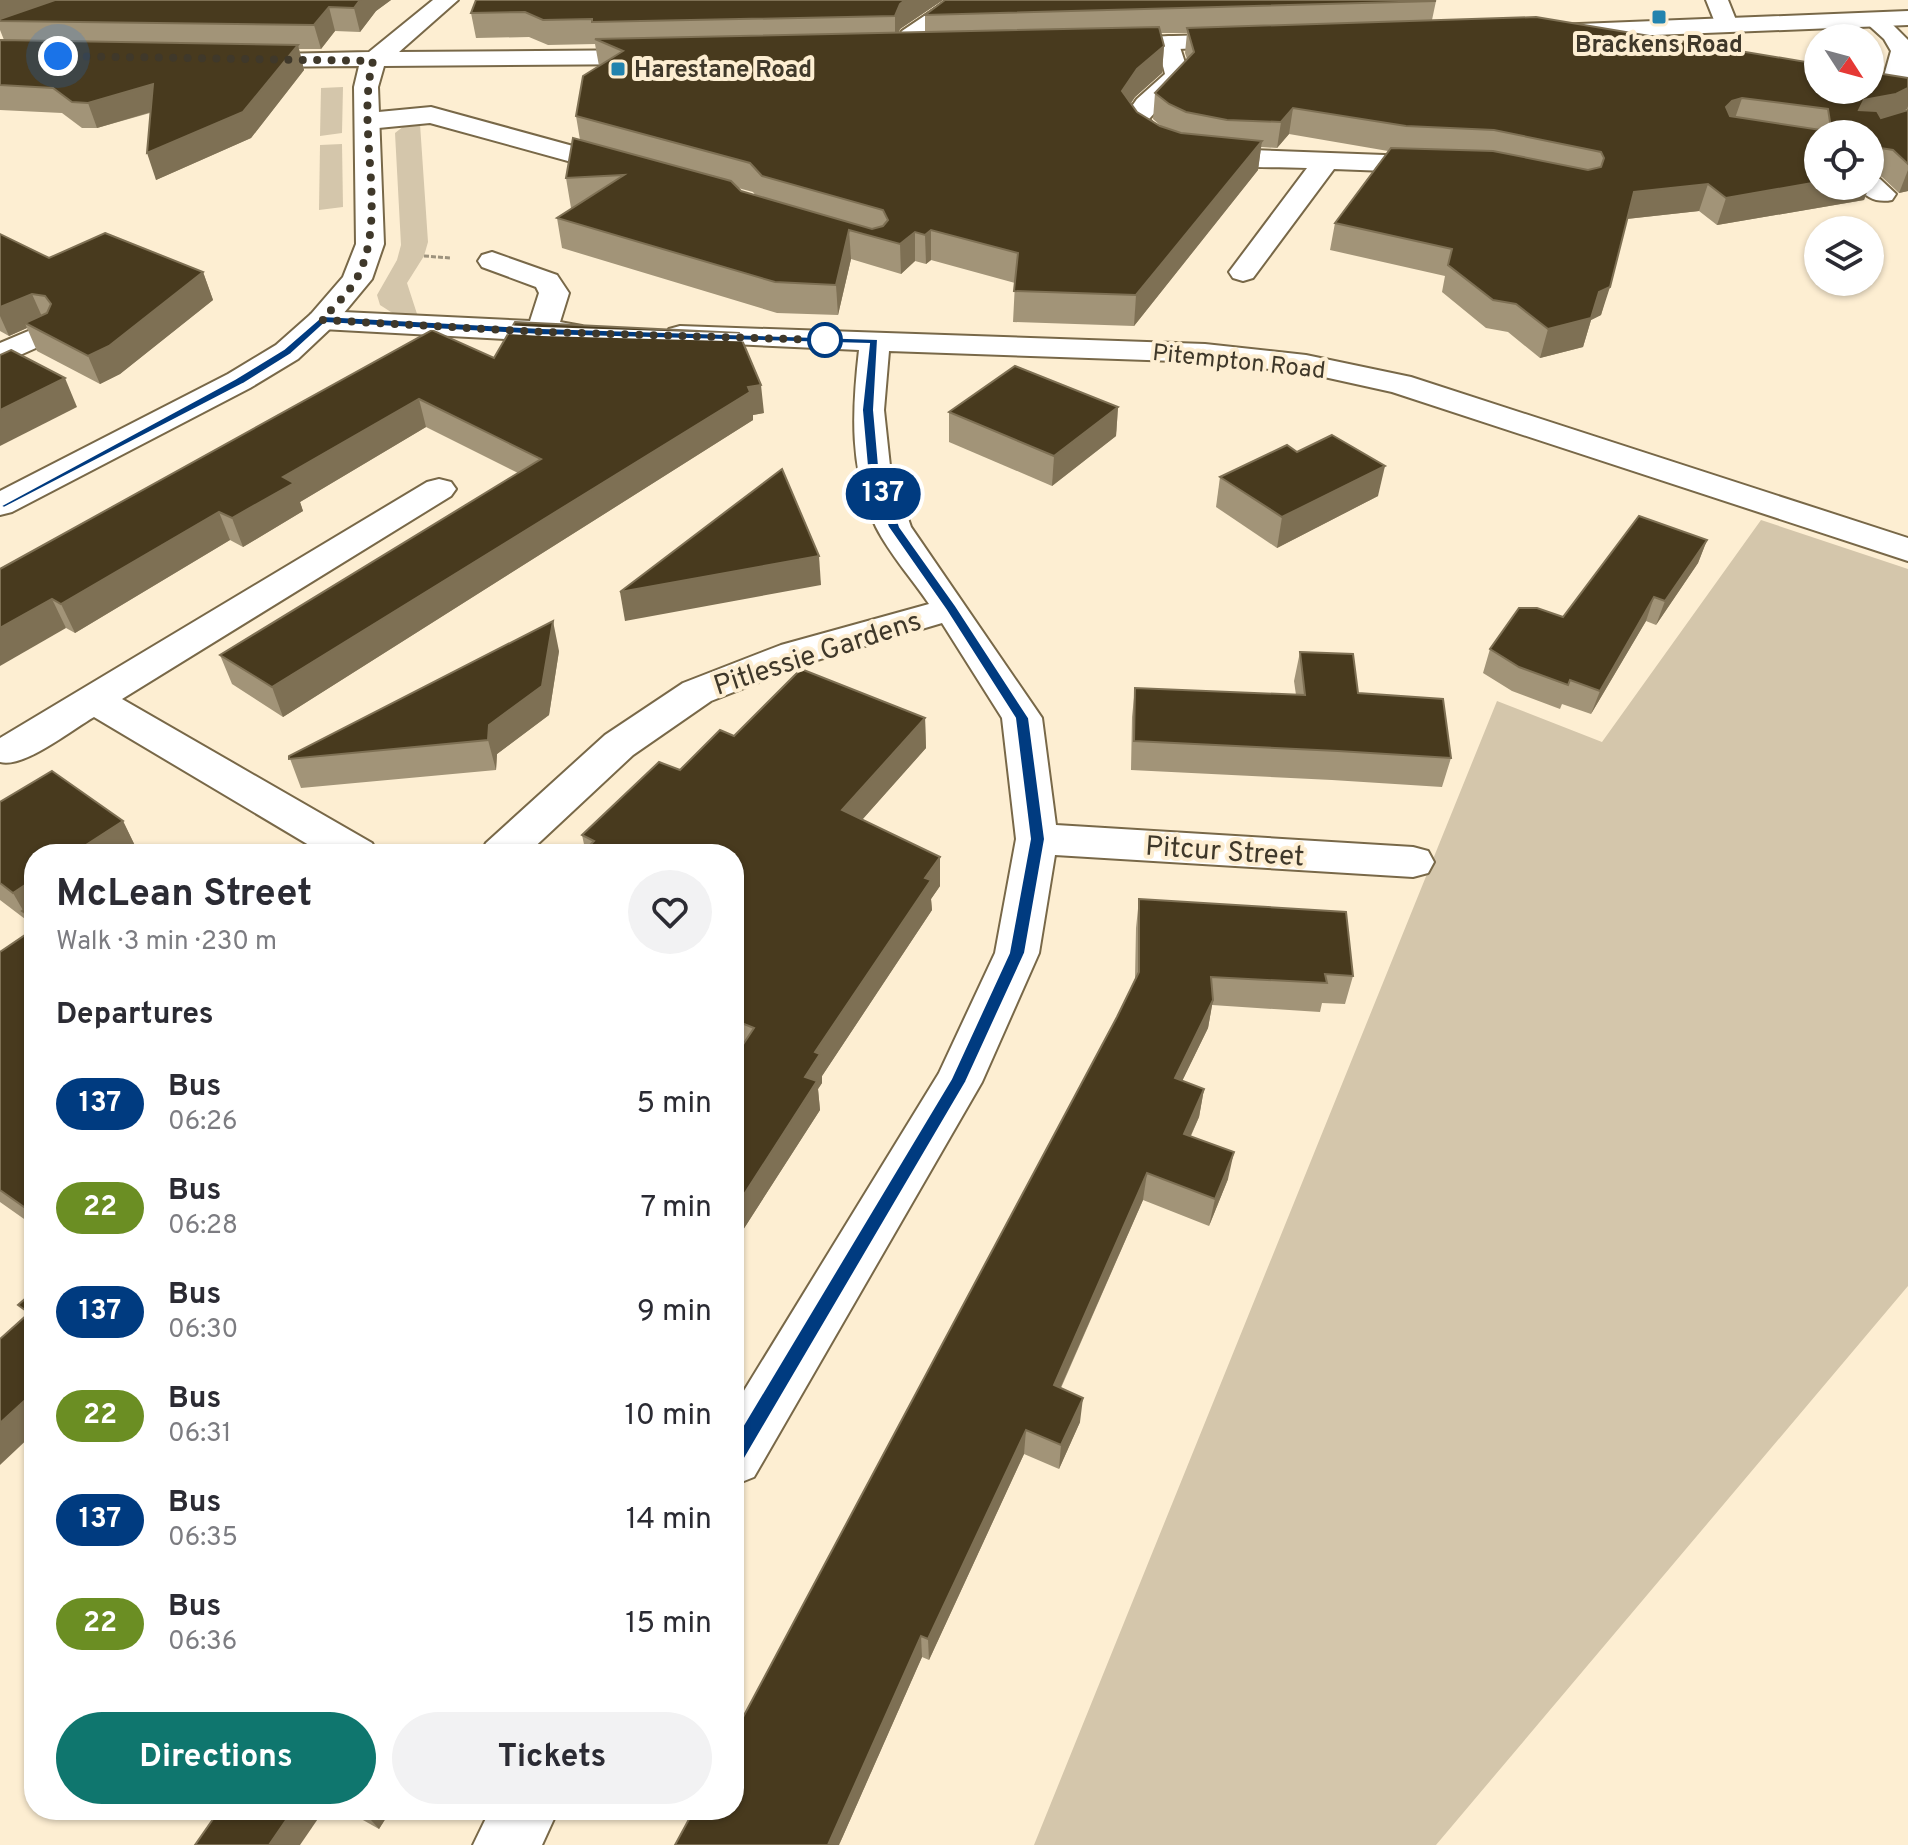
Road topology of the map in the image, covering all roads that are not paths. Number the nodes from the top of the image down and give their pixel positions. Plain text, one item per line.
1 (447, 0) edge
2 (963, 0) edge
3 (1717, 0) edge
4 (1908, 18) edge
5 (1875, 20) junction
6 (1726, 25) junction
7 (1537, 33) edge
8 (1273, 41) edge
9 (1169, 43) junction
10 (1077, 46) edge
11 (940, 49) edge
12 (688, 56) edge
13 (214, 59) edge
14 (373, 61) junction
15 (1908, 95) edge
16 (368, 121) junction
17 (1326, 161) junction
18 (1457, 166) edge
19 (656, 178) edge
20 (492, 261) dead end
21 (1243, 272) dead end
22 (322, 320) junction
23 (542, 332) junction
24 (45, 333) edge
25 (605, 333) edge
26 (653, 335) edge
27 (875, 341) junction
28 (0, 355) edge
29 (439, 489) dead end
30 (0, 505) edge
31 (399, 514) junction
32 (432, 531) edge
33 (1908, 550) edge
34 (951, 609) junction
35 (93, 699) junction
36 (8, 751) dead end
37 (1037, 839) junction
38 (340, 844) edge
39 (512, 844) edge
40 (1413, 862) dead end
41 (744, 1441) edge
42 (520, 1820) edge
43 (506, 1845) edge

1 - 14 street
2 - 11 street
3 - 6 street
4 - 5 street
5 - 6 street
5 - 15 street
6 - 7 street
8 - 9 street
9 - 10 street
9 - 17 street
12 - 14 street
13 - 14 street
14 - 16 street
16 - 19 street
16 - 22 street
17 - 18 street
17 - 21 street
20 - 23 street
22 - 23 street
22 - 30 street
23 - 25 street
24 - 28 street
26 - 27 street, Pitempton Road
27 - 33 street, Pitempton Road
27 - 34 street
29 - 31 street
31 - 32 street
31 - 35 street
34 - 37 street
34 - 39 street, Pitlessie Gardens
35 - 36 street
35 - 38 street
37 - 40 street, Pitcur Street
37 - 41 street
42 - 43 street

